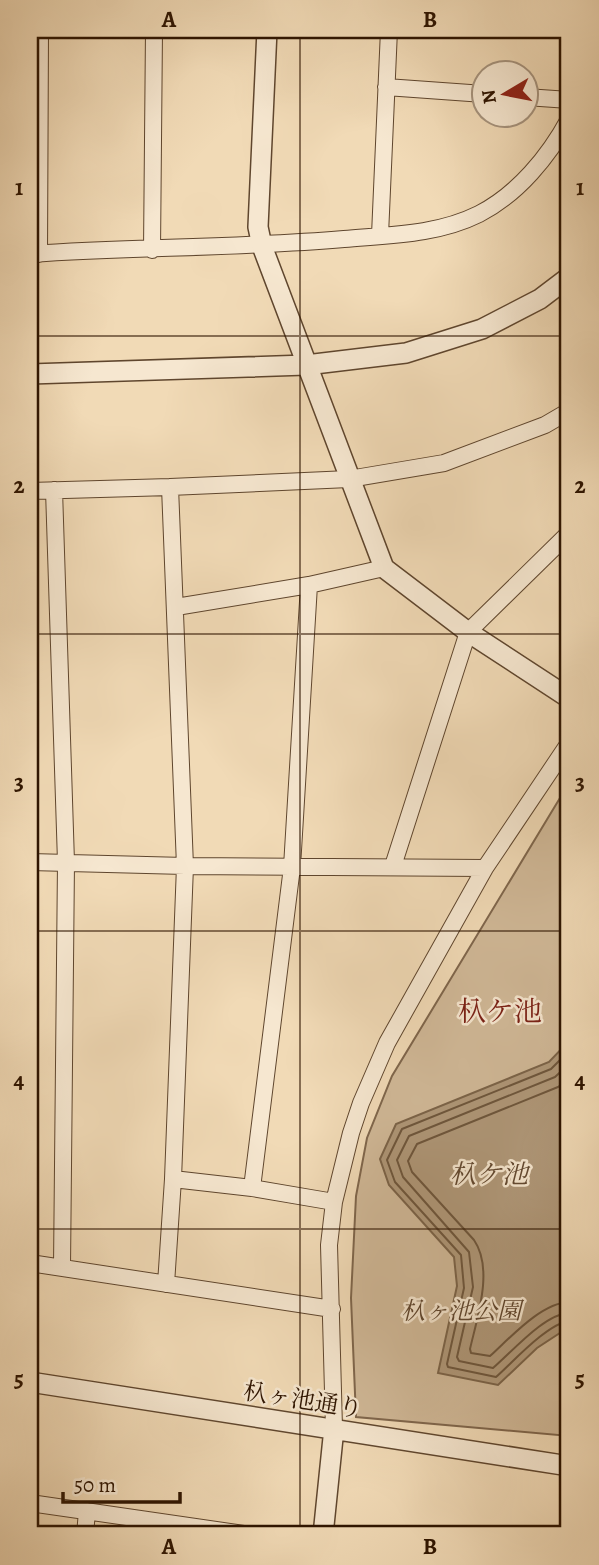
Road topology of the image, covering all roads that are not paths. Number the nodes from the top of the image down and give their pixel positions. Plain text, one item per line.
1 (40, 30) edge
2 (154, 30) edge
3 (267, 30) edge
4 (389, 30) edge
5 (386, 87) junction
6 (470, 93) edge
7 (540, 98) edge
8 (569, 100) edge
9 (569, 119) edge
10 (380, 235) junction
11 (262, 246) junction
12 (152, 250) junction
13 (35, 254) edge
14 (569, 277) edge
15 (306, 365) junction
16 (30, 374) edge
17 (569, 411) edge
18 (349, 479) junction
19 (170, 487) junction
20 (54, 490) junction
21 (30, 491) edge
22 (569, 533) edge
23 (384, 568) junction
24 (309, 585) junction
25 (176, 607) junction
26 (468, 632) junction
27 (569, 698) edge
28 (569, 743) edge
29 (30, 862) edge
30 (66, 862) junction
31 (185, 866) junction
32 (393, 866) junction
33 (292, 867) junction
34 (485, 868) junction
35 (173, 1179) junction
36 (252, 1188) junction
37 (334, 1202) junction
38 (30, 1262) edge
39 (62, 1267) junction
40 (166, 1284) junction
41 (332, 1309) junction
42 (30, 1382) edge
43 (334, 1429) junction
44 (569, 1466) edge
45 (30, 1503) edge
46 (87, 1511) junction
47 (204, 1532) edge
48 (85, 1535) edge
49 (251, 1535) edge
50 (323, 1535) edge

1 - 13 street
2 - 12 street
3 - 11 street
4 - 5 street
5 - 6 street
5 - 10 street
7 - 8 street
9 - 10 street
10 - 11 street
11 - 12 street
11 - 15 street
12 - 13 street
14 - 15 street
15 - 16 street
15 - 18 street
17 - 18 street
18 - 19 street
18 - 23 street
19 - 20 street
19 - 25 street
20 - 21 street
20 - 30 street
22 - 26 street
23 - 24 street
23 - 26 street
24 - 25 street
24 - 33 street
25 - 31 street
26 - 27 street
26 - 32 street
28 - 34 street
29 - 30 street
30 - 31 street
30 - 39 street
31 - 33 street
31 - 35 street
32 - 33 street
32 - 34 street
33 - 36 street
34 - 37 street
35 - 36 street
35 - 40 street
36 - 37 street
37 - 41 street
38 - 39 street
39 - 40 street
40 - 41 street
41 - 43 street
42 - 43 street, 杁ヶ池通り
43 - 44 street, 杁ヶ池通り
43 - 50 street
45 - 46 street
46 - 47 street
46 - 48 street
47 - 49 street

